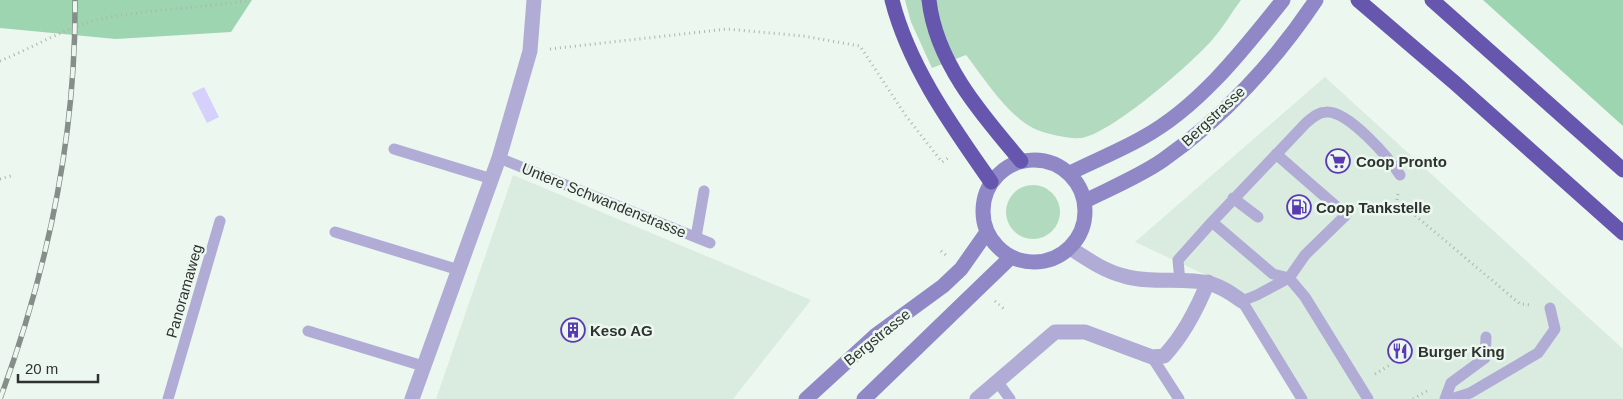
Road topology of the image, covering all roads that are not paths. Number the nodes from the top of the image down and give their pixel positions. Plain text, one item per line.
1 (534, 0) edge
2 (892, 0) edge
3 (929, 0) edge
4 (1283, 0) edge
5 (1316, 0) edge
6 (1358, 0) edge
7 (1432, 0) edge
8 (394, 149) dead end
9 (1276, 154) junction
10 (499, 158) junction
11 (1022, 161) junction
12 (1623, 170) edge
13 (1070, 173) junction
14 (1400, 176) road end
15 (492, 179) junction
16 (991, 182) junction
17 (704, 191) dead end
18 (1233, 198) junction
19 (1085, 201) junction
20 (1258, 217) dead end
21 (220, 221) dead end
22 (1212, 222) junction
23 (335, 232) dead end
24 (987, 232) junction
25 (1623, 234) edge
26 (696, 237) junction
27 (710, 243) dead end
28 (1070, 248) junction
29 (1011, 256) junction
30 (459, 270) junction
31 (1289, 278) junction
32 (1180, 282) junction
33 (1208, 282) junction
34 (1242, 300) junction
35 (1550, 308) road end
36 (308, 330) dead end
37 (1486, 337) dead end
38 (1152, 356) junction
39 (423, 366) junction
40 (997, 381) junction
41 (168, 399) edge
42 (412, 399) edge
43 (806, 399) edge
44 (864, 399) edge
45 (977, 399) edge
46 (1010, 399) edge
47 (1179, 399) edge
48 (1302, 399) edge
49 (1368, 399) edge
50 (1445, 399) edge
51 (1451, 399) edge

1 - 10 street
2 - 16 highway
3 - 11 highway
4 - 13 main road, Bergstrasse
5 - 19 main road, Bergstrasse
6 - 25 highway
7 - 12 highway
8 - 15 lane
9 - 14 lane
9 - 18 lane
9 - 31 lane
10 - 15 street
10 - 26 lane, Untere Schwandenstrasse
11 - 13 main road
11 - 16 main road
13 - 19 main road
15 - 30 street
16 - 24 main road
17 - 26 lane
18 - 20 lane
18 - 22 lane
19 - 28 main road
21 - 41 lane, Panoramaweg
22 - 31 lane
22 - 32 lane
23 - 30 lane
24 - 29 main road
24 - 43 main road, Bergstrasse
26 - 27 lane, Untere Schwandenstrasse
28 - 29 main road
28 - 32 street
29 - 44 main road
30 - 39 street
31 - 34 lane
31 - 49 lane
32 - 33 street
33 - 34 street
33 - 38 street
34 - 48 lane
35 - 51 lane
36 - 39 lane
37 - 50 lane
38 - 40 street
38 - 47 lane
39 - 42 street
40 - 45 street
40 - 46 lane

